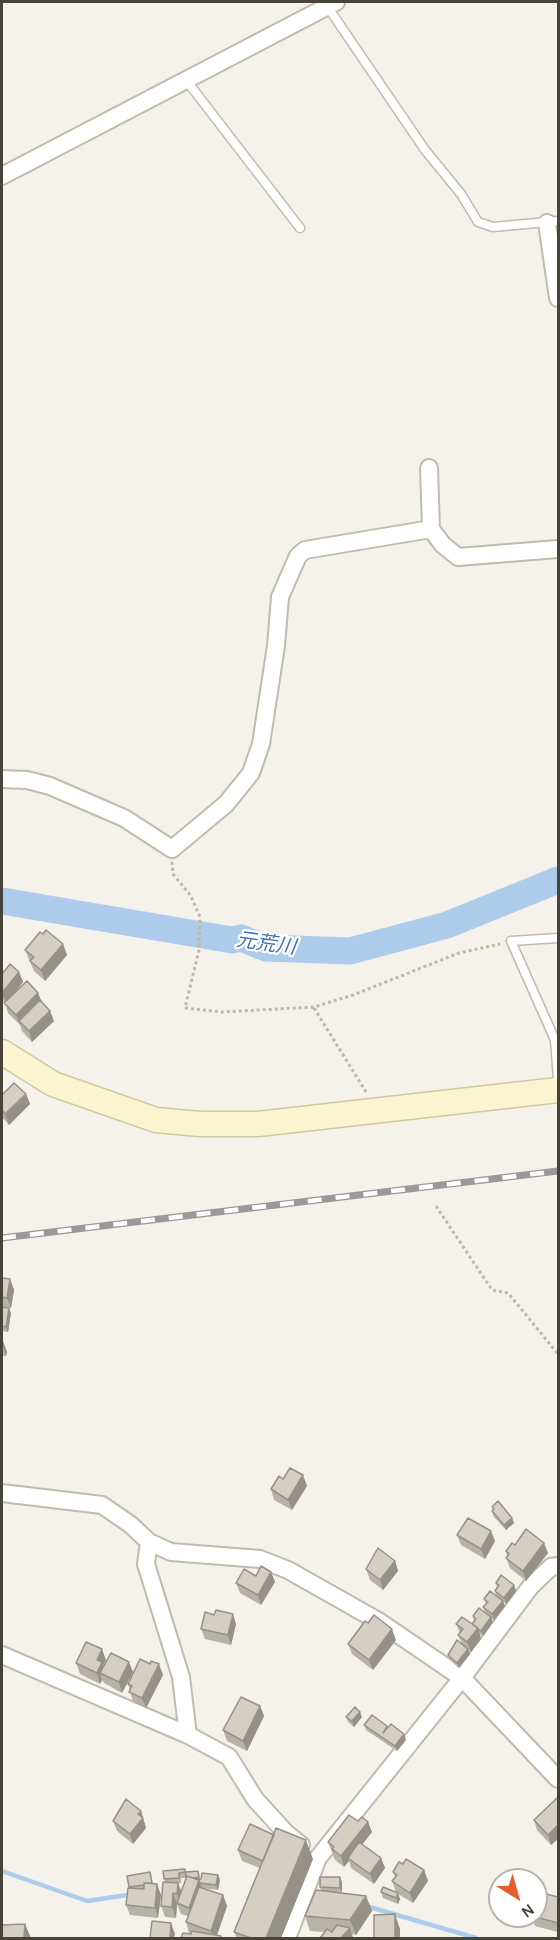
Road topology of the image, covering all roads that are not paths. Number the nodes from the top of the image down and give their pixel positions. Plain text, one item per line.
1 (331, 4) edge
2 (186, 80) junction
3 (2, 176) edge
4 (553, 222) edge
5 (300, 228) dead end
6 (558, 298) edge
7 (429, 468) dead end
8 (431, 529) junction
9 (558, 549) edge
10 (2, 779) edge
11 (558, 938) edge
12 (2, 1052) edge
13 (558, 1079) edge
14 (558, 1090) edge
15 (2, 1493) edge
16 (148, 1542) junction
17 (558, 1566) edge
18 (2, 1655) edge
19 (462, 1678) junction
20 (188, 1735) junction
21 (558, 1779) edge
22 (318, 1858) junction
23 (286, 1938) edge

1 - 2 street
1 - 4 lane
2 - 3 street
2 - 5 lane
4 - 6 street
7 - 8 street
8 - 9 street
8 - 10 street
11 - 13 lane
12 - 14 street
15 - 16 street
16 - 19 street
16 - 20 street
17 - 19 street
18 - 20 street
19 - 21 street
19 - 22 street
20 - 22 street
22 - 23 street

